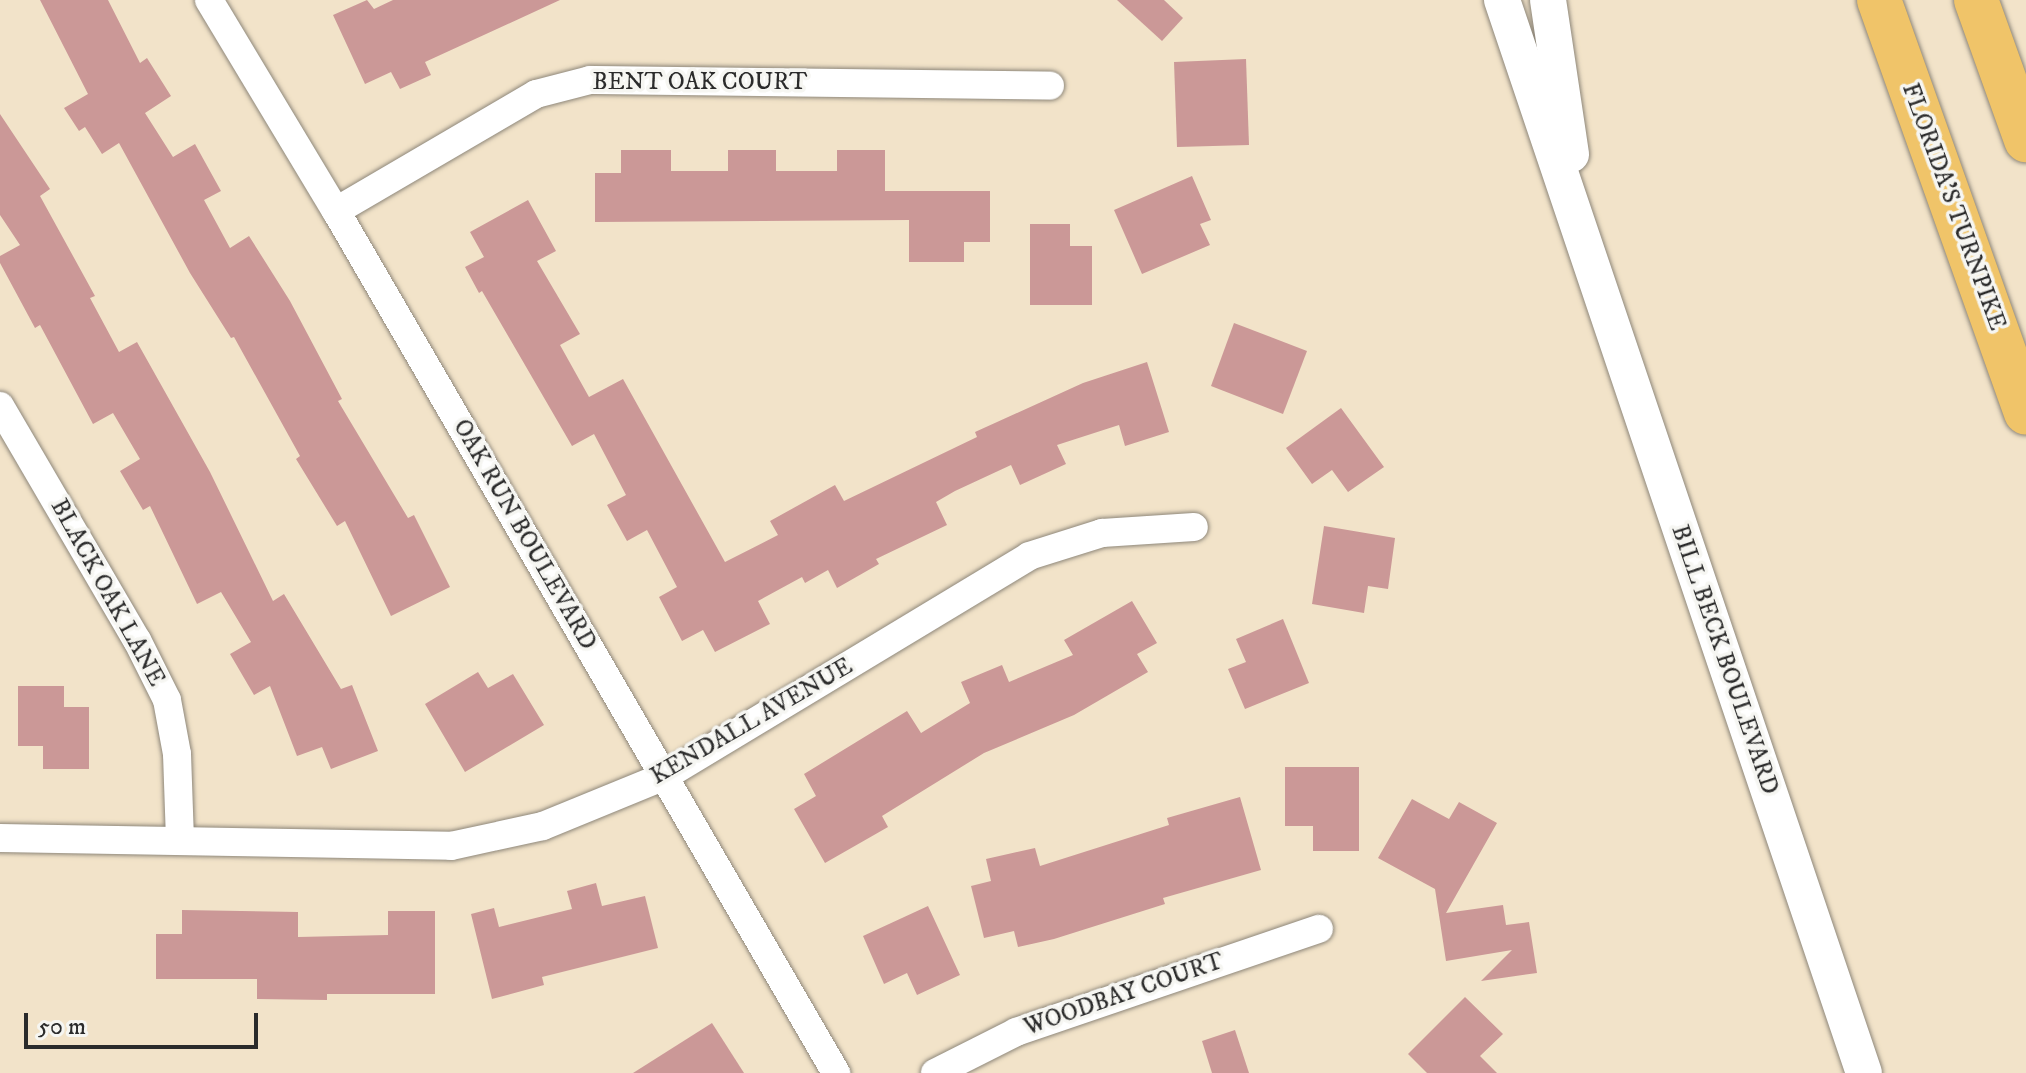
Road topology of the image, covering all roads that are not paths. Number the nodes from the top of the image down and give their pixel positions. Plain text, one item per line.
1 (209, 0) edge
2 (1502, 0) edge
3 (1548, 0) edge
4 (1879, 0) edge
5 (1976, 0) edge
6 (1050, 86) dead end
7 (2026, 140) edge
8 (336, 211) junction
9 (1584, 246) junction
10 (0, 406) edge
11 (2026, 413) edge
12 (1194, 527) dead end
13 (665, 776) junction
14 (0, 838) edge
15 (180, 840) junction
16 (1319, 929) dead end
17 (836, 1073) edge
18 (935, 1073) edge
19 (1864, 1073) edge

1 - 8 street, OAK RUN BOULEVARD
2 - 9 street, BILL BECK BOULEVARD
3 - 9 street, BILL BECK BOULEVARD
4 - 11 highway, FLORIDA'S TURNPIKE
5 - 7 highway
6 - 8 street, BENT OAK COURT
8 - 13 street, OAK RUN BOULEVARD
9 - 19 street, BILL BECK BOULEVARD
10 - 15 street, BLACK OAK LANE
12 - 13 street, KENDALL AVENUE
13 - 15 street, KENDALL AVENUE
13 - 17 street, OAK RUN BOULEVARD
14 - 15 street, KENDALL AVENUE
16 - 18 street, WOODBAY COURT

